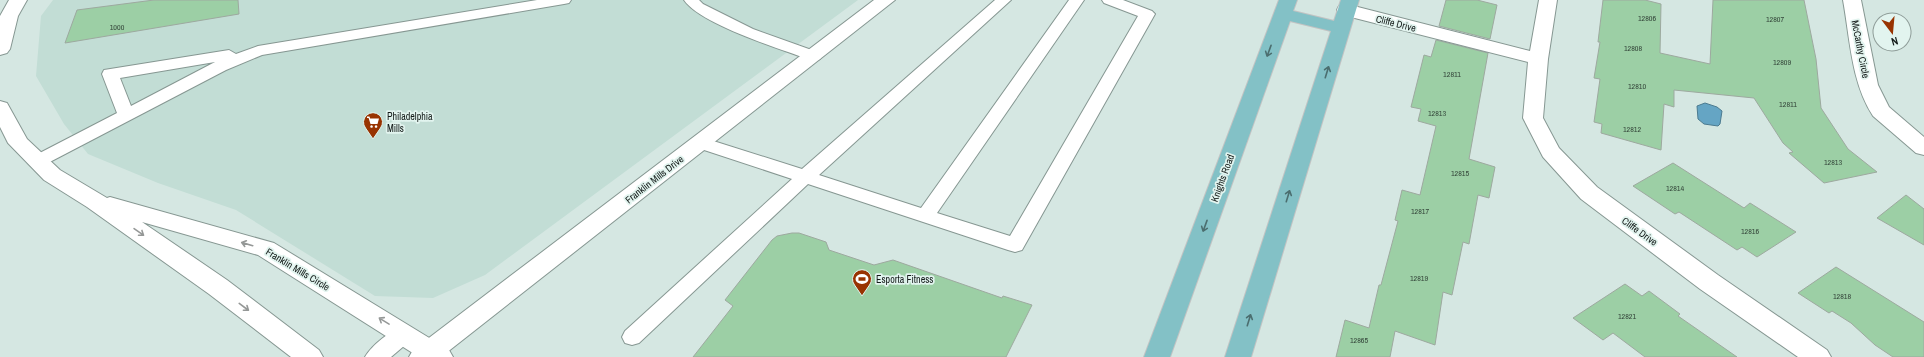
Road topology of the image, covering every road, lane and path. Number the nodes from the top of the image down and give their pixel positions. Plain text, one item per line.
1 (564, 0) edge
2 (691, 0) edge
3 (886, 0) edge
4 (1004, 0) edge
5 (1077, 0) edge
6 (1109, 0) edge
7 (1548, 0) edge
8 (1852, 0) edge
9 (1285, 7) edge
10 (9, 11) edge
11 (1346, 13) edge
12 (0, 49) edge
13 (258, 51) junction
14 (814, 56) junction
15 (1538, 59) junction
16 (0, 108) edge
17 (126, 115) junction
18 (701, 143) junction
19 (1924, 148) edge
20 (38, 161) junction
21 (805, 177) junction
22 (95, 201) junction
23 (925, 216) junction
24 (404, 334) junction
25 (632, 337) dead end
26 (431, 355) edge
27 (310, 357) edge
28 (376, 357) edge
29 (1157, 357) edge
30 (1238, 357) edge
31 (1818, 357) edge

1 - 13 lane
2 - 14 lane
3 - 14 street, Franklin Mills Drive
4 - 21 lane
5 - 23 lane
6 - 23 lane
7 - 15 street, Cliffe Drive
8 - 19 street, McCarthy Circle
9 - 11 main road
9 -> 29 main road, Knights Road
10 - 12 street
11 - 15 street, Cliffe Drive
30 -> 11 main road
13 - 17 lane
13 - 17 lane
14 - 18 street, Franklin Mills Drive
15 - 31 street, Cliffe Drive
16 - 20 street, Franklin Mills Circle
17 - 20 lane
18 - 21 lane
18 - 26 street, Franklin Mills Drive
20 - 22 street, Franklin Mills Circle
21 - 23 lane
21 - 25 lane
24 -> 22 street, Franklin Mills Circle
22 -> 27 street, Franklin Mills Circle
24 - 26 street, Franklin Mills Circle
24 - 28 lane

